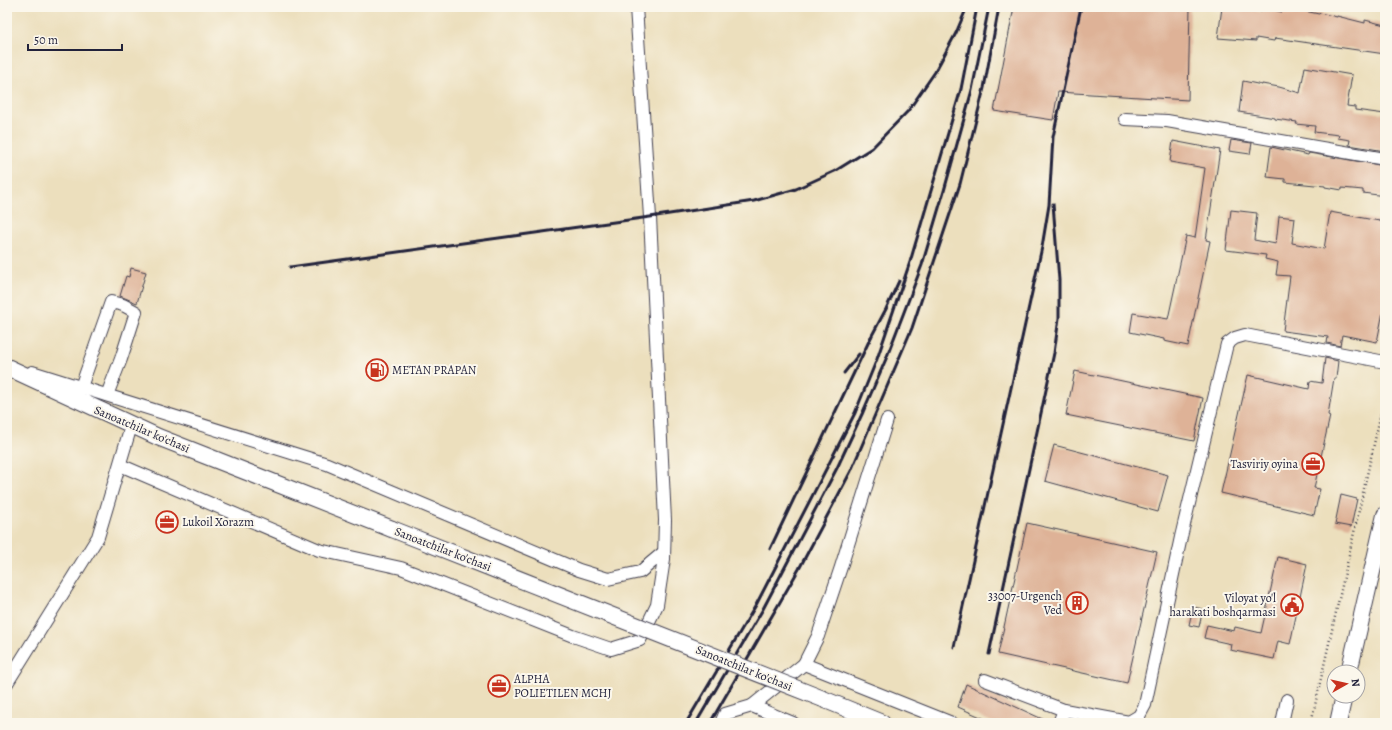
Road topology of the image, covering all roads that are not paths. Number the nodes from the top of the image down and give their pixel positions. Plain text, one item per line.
1 (636, 7) edge
2 (1125, 119) dead end
3 (1385, 159) edge
4 (1385, 362) edge
5 (7, 366) edge
6 (81, 387) junction
7 (107, 395) junction
8 (887, 420) dead end
9 (131, 426) junction
10 (120, 465) junction
11 (1385, 514) edge
12 (664, 552) junction
13 (804, 664) junction
14 (1351, 664) edge
15 (985, 680) dead end
16 (7, 683) edge
17 (1287, 700) dead end
18 (1342, 704) edge
19 (752, 706) junction
20 (1064, 710) junction
21 (720, 723) edge
22 (793, 723) edge
23 (882, 723) edge
24 (952, 723) edge
25 (1059, 723) edge
26 (1282, 723) edge
27 (1338, 723) edge

1 - 12 street
2 - 3 street
4 - 20 street
5 - 6 street
5 - 9 main road, Sanoatchilar ko'chasi
6 - 7 street
6 - 7 street
7 - 12 street
8 - 13 street
9 - 10 street
9 - 23 main road, Sanoatchilar ko'chasi, bridge
10 - 12 street
10 - 16 street
11 - 14 main road
13 - 19 street
13 - 24 street
15 - 20 street
17 - 26 street
18 - 27 main road
19 - 21 street
19 - 22 street
20 - 25 street

